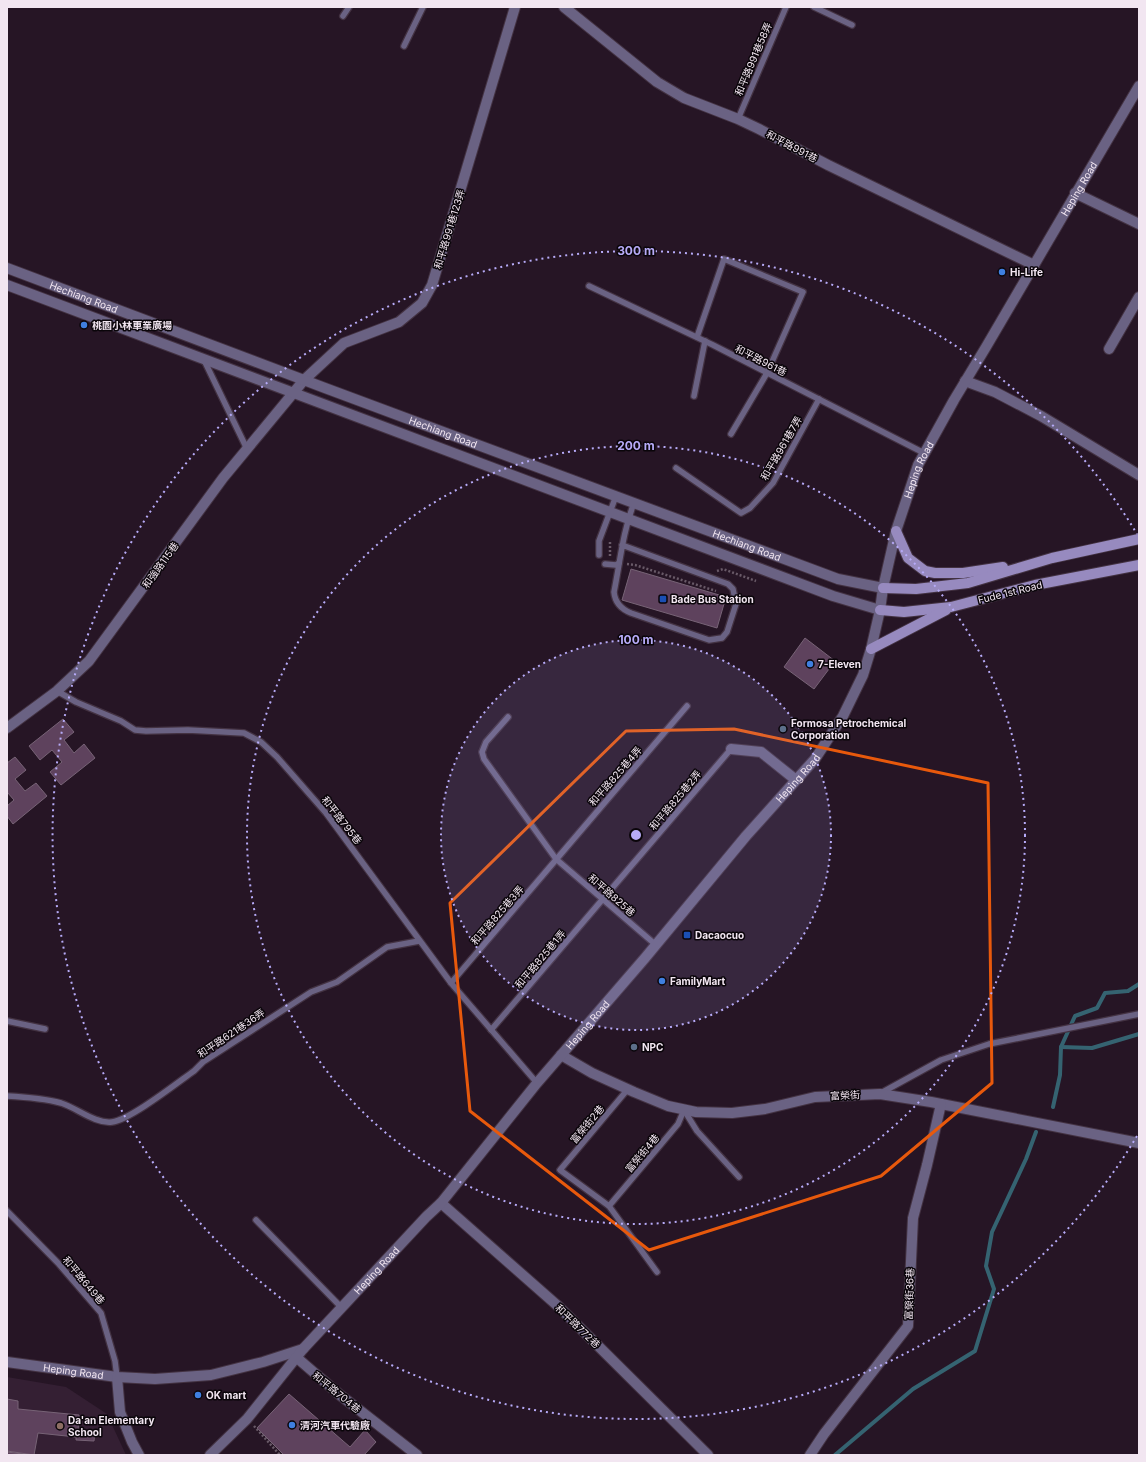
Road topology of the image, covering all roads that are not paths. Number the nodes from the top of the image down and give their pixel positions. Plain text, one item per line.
1 (349, 7) edge
2 (423, 7) edge
3 (515, 7) edge
4 (564, 7) edge
5 (786, 7) edge
6 (814, 7) edge
7 (343, 16) dead end
8 (852, 25) dead end
9 (404, 46) dead end
10 (1139, 86) edge
11 (738, 119) junction
12 (1075, 193) junction
13 (1139, 224) edge
14 (1034, 265) junction
15 (7, 268) edge
16 (7, 285) edge
17 (589, 286) dead end
18 (1139, 297) edge
19 (696, 338) junction
20 (705, 341) junction
21 (1109, 349) dead end
22 (203, 358) junction
23 (768, 373) junction
24 (965, 381) junction
25 (299, 387) junction
26 (694, 396) dead end
27 (819, 399) junction
28 (731, 434) dead end
29 (247, 449) junction
30 (924, 453) junction
31 (676, 468) dead end
32 (1139, 475) edge
33 (616, 496) junction
34 (634, 503) junction
35 (610, 512) junction
36 (627, 519) junction
37 (896, 531) junction
38 (1139, 539) edge
39 (622, 545) junction
40 (599, 555) dead end
41 (1052, 558) junction
42 (619, 563) junction
43 (605, 564) dead end
44 (1139, 564) edge
45 (883, 588) junction
46 (951, 607) junction
47 (880, 610) junction
48 (871, 648) junction
49 (57, 691) junction
50 (688, 706) dead end
51 (508, 717) dead end
52 (7, 728) edge
53 (730, 748) joint
54 (796, 780) junction
55 (556, 859) junction
56 (603, 899) junction
57 (419, 941) junction
58 (656, 945) junction
59 (451, 983) junction
60 (1139, 1014) edge
61 (7, 1022) edge
62 (46, 1029) dead end
63 (491, 1030) junction
64 (561, 1055) junction
65 (537, 1083) junction
66 (628, 1089) junction
67 (880, 1094) junction
68 (7, 1096) edge
69 (941, 1104) junction
70 (684, 1110) junction
71 (1139, 1143) edge
72 (739, 1178) dead end
73 (441, 1203) junction
74 (609, 1206) junction
75 (7, 1211) edge
76 (256, 1220) dead end
77 (657, 1272) dead end
78 (342, 1309) junction
79 (303, 1349) junction
80 (296, 1358) junction
81 (7, 1362) edge
82 (117, 1377) junction
83 (139, 1455) edge
84 (210, 1455) edge
85 (417, 1455) edge
86 (708, 1455) edge
87 (810, 1455) edge

1 - 7 lane
2 - 9 lane
3 - 25 street, 和平路991巷123弄
4 - 11 street, 和平路991巷
5 - 11 lane, 和平路991巷58弄
6 - 8 lane
10 - 12 street, Heping Road
11 - 14 street, 和平路991巷
12 - 13 street
12 - 14 street, Heping Road
14 - 24 street, Heping Road
15 - 25 street, Hechiang Road
16 - 22 street, Hechiang Road
17 - 19 lane, 和平路961巷
18 - 21 street
19 - 20 lane, 和平路961巷
19 - 23 lane
20 - 23 lane, 和平路961巷
20 - 26 lane
22 - 25 street, Hechiang Road
22 - 29 lane
23 - 27 lane, 和平路961巷
23 - 28 lane
24 - 30 street, Heping Road
24 - 32 street
25 - 29 street, 和強路115巷
25 - 33 street, Hechiang Road
25 - 35 street, Hechiang Road
27 - 30 lane, 和平路961巷
27 - 31 lane, 和平路961巷7弄
29 - 49 street, 和強路115巷
30 - 37 street, Heping Road
33 - 34 street, Hechiang Road
33 - 35 lane
34 - 36 lane
34 - 45 street, Hechiang Road
35 - 36 street, Hechiang Road
35 - 40 lane
36 - 39 lane
36 - 47 street, Hechiang Road
37 - 41 main road
37 - 45 street, Heping Road
38 - 41 main road, Fude 1st Road
39 - 42 lane
39 - 42 lane
41 - 45 main road, Fude 1st Road
42 - 43 lane
44 - 46 main road, Fude 1st Road
45 - 47 street, Heping Road
46 - 47 main road, Fude 1st Road
46 - 48 main road
47 - 48 street, Heping Road
48 - 54 street, Heping Road
49 - 52 street, 和強路115巷
49 - 57 lane, 和平路795巷
50 - 55 lane, 和平路825巷4弄
51 - 55 lane, 和平路825巷
53 - 54 street
53 - 56 lane, 和平路825巷2弄
54 - 58 street, Heping Road
55 - 56 lane, 和平路825巷
55 - 59 lane, 和平路825巷3弄
56 - 58 lane, 和平路825巷
56 - 63 lane, 和平路825巷1弄
57 - 59 lane, 和平路795巷
57 - 68 lane, 和平路621巷36弄
58 - 64 street, Heping Road
59 - 63 lane, 和平路795巷
60 - 67 lane
61 - 62 lane
63 - 65 lane, 和平路795巷
64 - 65 street, Heping Road
64 - 66 street, 富榮街
65 - 73 street, Heping Road
66 - 70 street, 富榮街
66 - 74 lane, 富榮街2巷
67 - 69 street, 富榮街
67 - 70 street, 富榮街
69 - 71 street, 富榮街
69 - 87 street, 富榮街36巷
70 - 72 lane
70 - 74 lane, 富榮街4巷
73 - 78 street, Heping Road
73 - 86 street, 和平路772巷
74 - 77 lane
75 - 82 lane, 和平路649巷
76 - 78 lane
78 - 79 street, Heping Road
79 - 80 street, Heping Road
79 - 82 street, Heping Road
80 - 84 street, Heping Road
80 - 85 street, 和平路704巷
81 - 82 street, Heping Road
82 - 83 street

